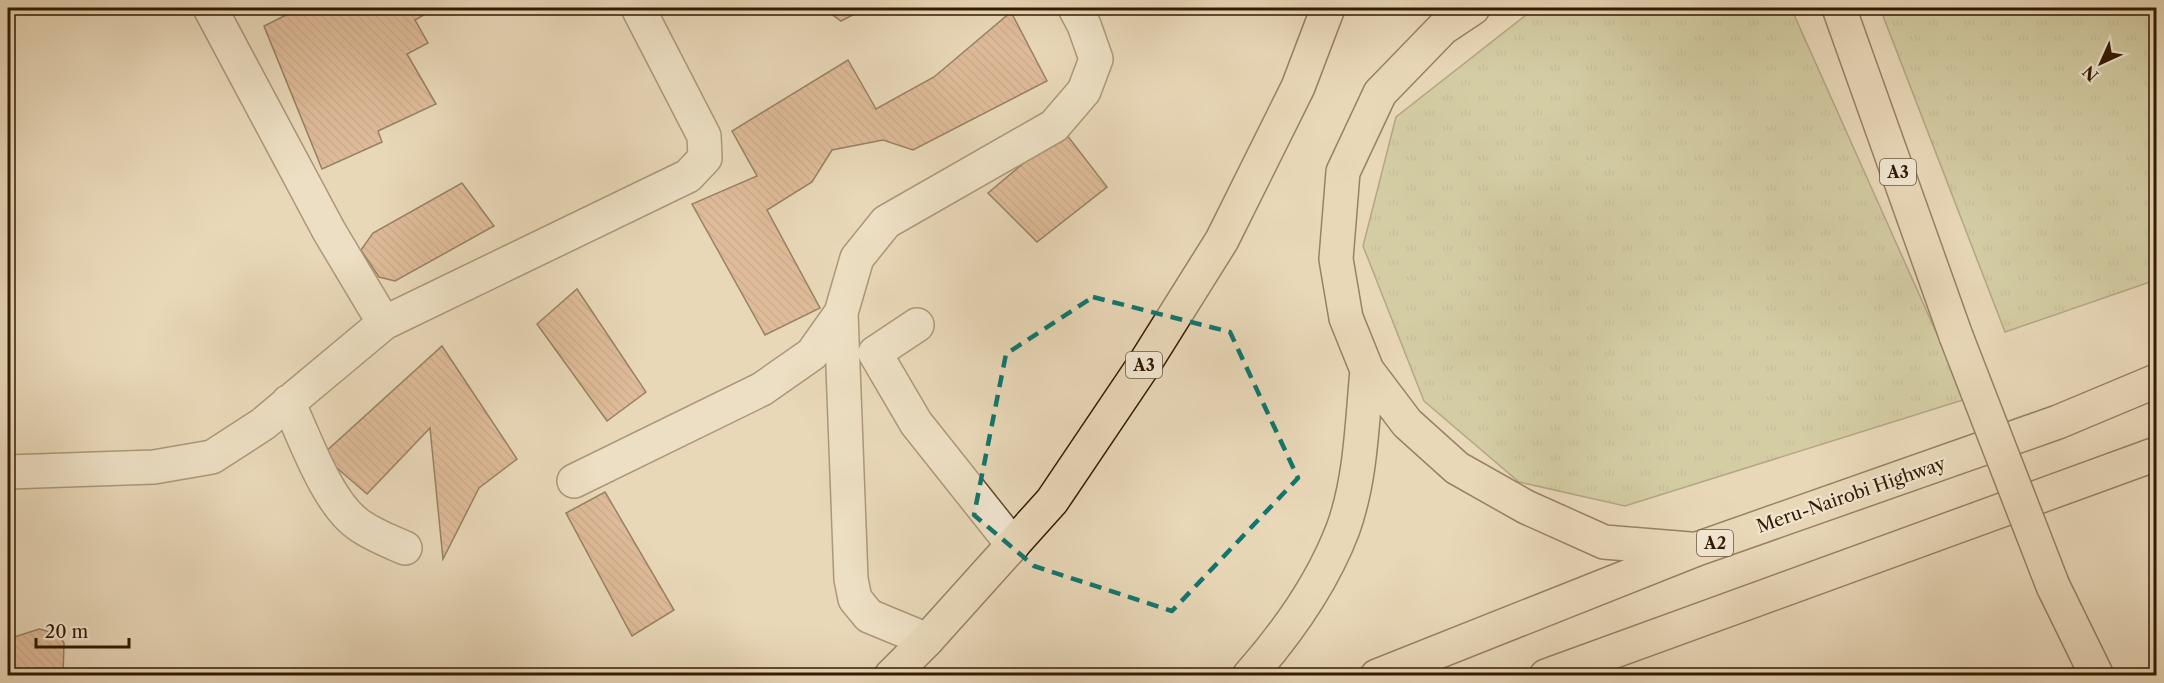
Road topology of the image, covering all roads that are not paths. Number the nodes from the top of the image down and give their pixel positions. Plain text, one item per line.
1 (210, 8) edge
2 (638, 8) edge
3 (1075, 8) edge
4 (1328, 8) edge
5 (1473, 8) edge
6 (1839, 8) edge
7 (841, 313) junction
8 (384, 323) junction
9 (917, 325) dead end
10 (1367, 370) junction
11 (2157, 381) edge
12 (288, 402) junction
13 (2157, 454) edge
14 (8, 472) edge
15 (574, 481) dead end
16 (1013, 545) junction
17 (405, 548) dead end
18 (1697, 549) junction
19 (927, 640) junction
20 (1643, 640) junction
21 (891, 675) edge
22 (1249, 675) edge
23 (1377, 675) edge
24 (1546, 675) edge
25 (1586, 675) edge
26 (2097, 675) edge

1 - 8 street
2 - 8 street
3 - 7 street
4 - 16 highway, A3
5 - 10 highway
6 - 26 highway, A3, bridge
7 - 15 street
7 - 19 street
8 - 12 street
9 - 16 street
10 - 18 highway
10 - 22 highway
11 - 18 highway, Meru-Nairobi Highway / A2
12 - 14 street
12 - 17 street
13 - 20 highway
16 - 19 highway, A3
18 - 23 highway, Meru-Nairobi Highway / A2
19 - 21 highway, A3
20 - 24 highway
20 - 25 highway

